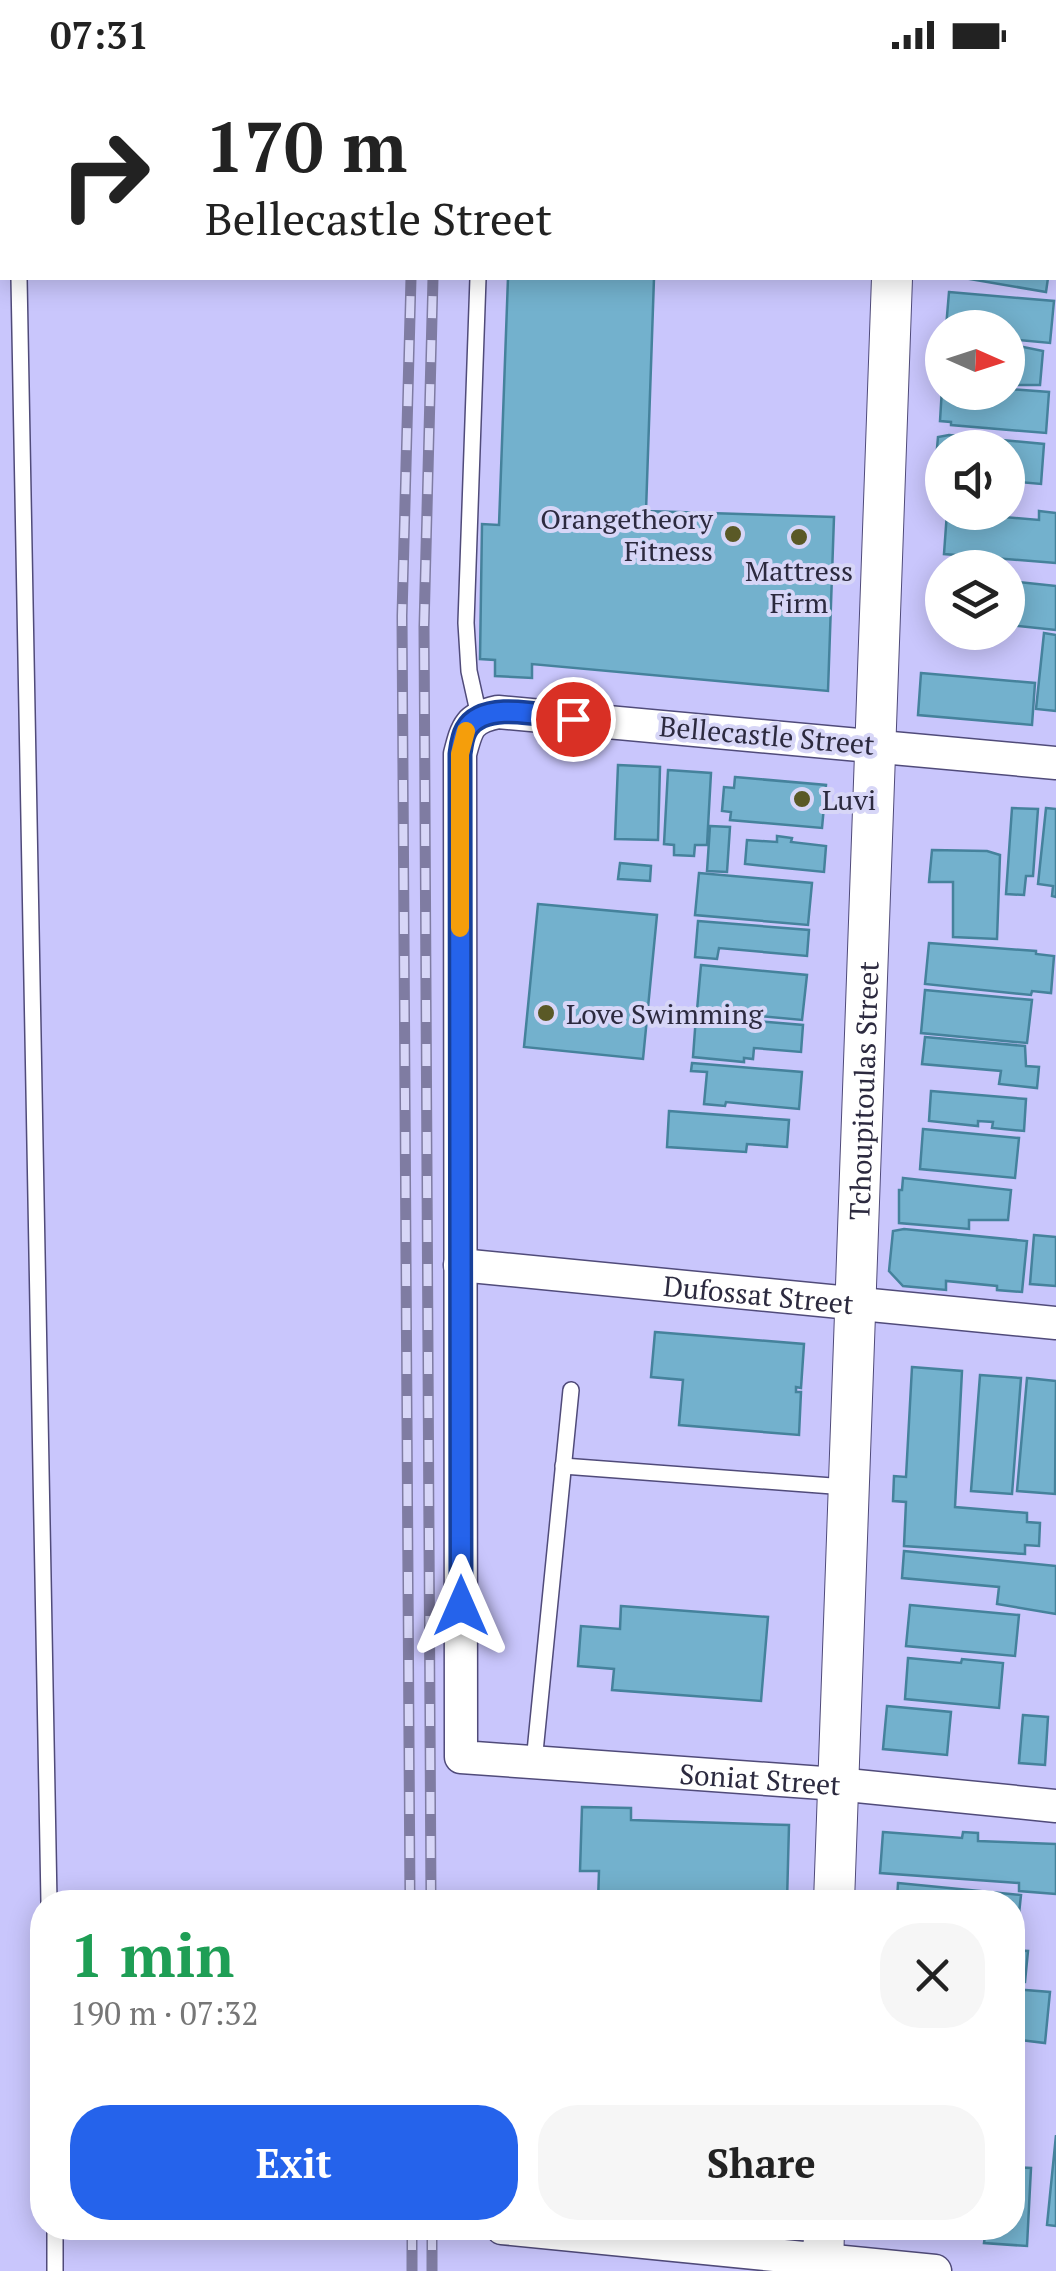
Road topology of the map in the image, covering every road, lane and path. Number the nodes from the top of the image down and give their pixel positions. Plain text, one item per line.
1 (19, 280) edge
2 (478, 280) edge
3 (892, 280) edge
4 (479, 716) junction
5 (875, 744) junction
6 (1056, 763) edge
7 (460, 1266) junction
8 (853, 1303) junction
9 (1056, 1324) edge
10 (571, 1390) dead end
11 (563, 1466) junction
12 (846, 1486) junction
13 (534, 1762) junction
14 (837, 1784) junction
15 (1056, 1806) edge
16 (49, 1890) edge
17 (834, 1890) edge
18 (55, 2240) edge
19 (656, 2240) edge
20 (823, 2253) edge
21 (55, 2271) edge
22 (935, 2271) edge

1 - 16 lane
2 - 4 lane
3 - 5 street, Tchoupitoulas Street
4 - 5 street, Bellecastle Street
4 - 7 street
5 - 6 street, Bellecastle Street
5 - 8 street, Tchoupitoulas Street
7 - 8 street, Dufossat Street
7 - 13 street, Soniat Street
8 - 9 street, Dufossat Street
8 - 12 street, Tchoupitoulas Street
10 - 11 lane
11 - 12 lane
11 - 13 lane
12 - 14 street, Tchoupitoulas Street
13 - 14 street, Soniat Street
14 - 15 street, Soniat Street
14 - 17 street, Tchoupitoulas Street
18 - 21 lane
19 - 20 street
20 - 22 street

